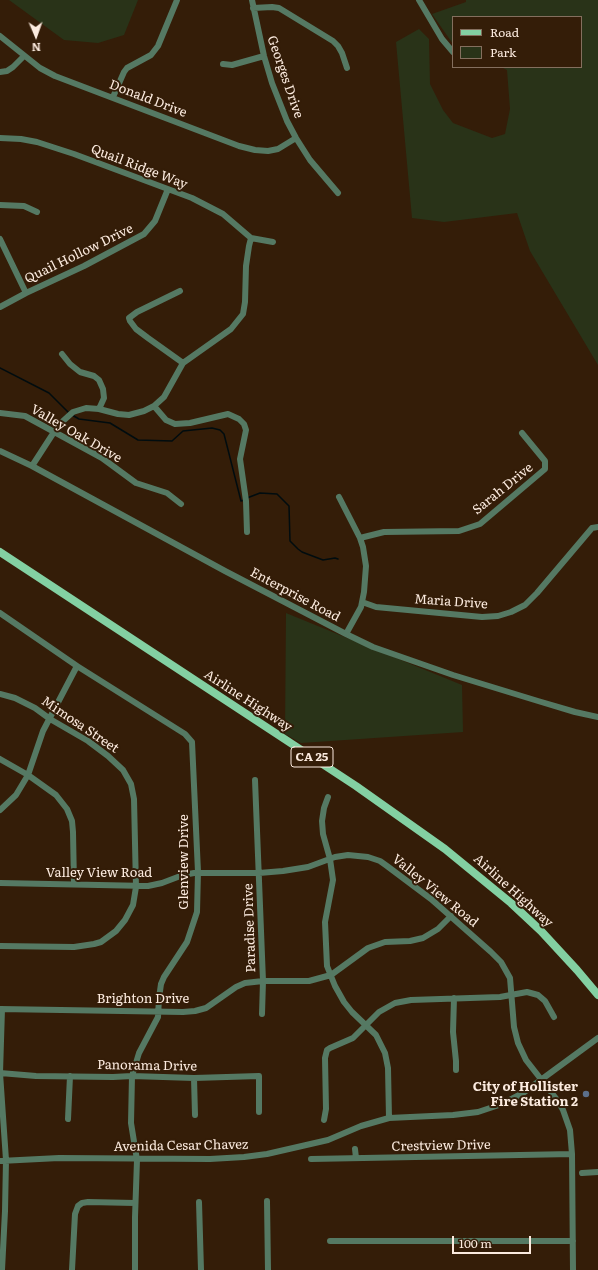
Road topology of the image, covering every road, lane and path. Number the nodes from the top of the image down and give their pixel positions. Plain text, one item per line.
1 (177, 0) edge
2 (252, 0) edge
3 (419, 0) edge
4 (253, 8) junction
5 (0, 36) edge
6 (452, 51) edge
7 (24, 56) junction
8 (264, 56) junction
9 (223, 64) dead end
10 (347, 68) dead end
11 (0, 72) edge
12 (113, 97) junction
13 (0, 138) edge
14 (296, 138) junction
15 (168, 189) junction
16 (338, 193) dead end
17 (0, 205) edge
18 (37, 212) dead end
19 (251, 238) junction
20 (0, 239) edge
21 (273, 242) dead end
22 (180, 290) dead end
23 (26, 292) junction
24 (0, 307) edge
25 (62, 354) dead end
26 (183, 363) junction
27 (154, 406) junction
28 (99, 409) junction
29 (0, 413) edge
30 (54, 432) junction
31 (522, 433) dead end
32 (0, 451) edge
33 (32, 466) junction
34 (339, 497) dead end
35 (181, 504) dead end
36 (598, 528) edge
37 (247, 532) dead end
38 (360, 538) junction
39 (0, 552) edge
40 (362, 602) junction
41 (0, 613) edge
42 (346, 634) junction
43 (78, 666) junction
44 (0, 694) edge
45 (598, 716) edge
46 (50, 719) junction
47 (0, 759) edge
48 (28, 775) junction
49 (255, 780) dead end
50 (328, 797) dead end
51 (0, 810) edge
52 (330, 859) junction
53 (198, 872) junction
54 (259, 873) junction
55 (0, 883) edge
56 (74, 884) junction
57 (136, 886) junction
58 (451, 916) junction
59 (0, 946) edge
60 (331, 975) junction
61 (263, 981) junction
62 (511, 995) junction
63 (598, 995) edge
64 (454, 998) junction
65 (1, 1009) edge
66 (158, 1011) junction
67 (262, 1014) dead end
68 (554, 1017) dead end
69 (366, 1025) junction
70 (598, 1038) edge
71 (456, 1070) dead end
72 (0, 1073) edge
73 (70, 1076) junction
74 (132, 1076) junction
75 (194, 1078) junction
76 (541, 1079) junction
77 (259, 1112) dead end
78 (195, 1115) dead end
79 (389, 1118) junction
80 (68, 1119) dead end
81 (324, 1120) dead end
82 (355, 1149) dead end
83 (572, 1154) junction
84 (356, 1158) junction
85 (311, 1159) dead end
86 (3, 1160) edge
87 (137, 1160) junction
88 (582, 1172) dead end
89 (598, 1172) edge
90 (268, 1201) dead end
91 (199, 1202) dead end
92 (135, 1203) junction
93 (572, 1241) junction
94 (330, 1242) dead end
95 (2, 1270) edge
96 (72, 1270) edge
97 (135, 1270) edge
98 (201, 1270) edge
99 (268, 1270) edge
100 (572, 1270) edge

1 - 12 street
2 - 4 street, Georges Drive
3 - 6 street
4 - 8 street, Georges Drive
4 - 10 street
5 - 7 street, Donald Drive
7 - 11 street
7 - 12 street, Donald Drive
8 - 9 street
8 - 14 street, Georges Drive
12 - 14 street, Donald Drive
13 - 15 street, Quail Ridge Way
14 - 16 street, Georges Drive
15 - 19 street, Quail Ridge Way
15 - 23 street, Quail Hollow Drive
17 - 18 street
19 - 21 street
19 - 26 street
20 - 23 street
22 - 26 street
23 - 24 street, Quail Hollow Drive
25 - 28 street
26 - 27 street
27 - 28 street
27 - 37 street
28 - 30 street
29 - 30 street, Valley Oak Drive
30 - 33 street
30 - 35 street, Valley Oak Drive
31 - 38 street, Sarah Drive
32 - 33 street, Enterprise Road
33 - 42 street, Enterprise Road
34 - 38 street
36 - 40 street, Maria Drive
38 - 40 street
39 - 63 main road, Airline Highway / CA 25
40 - 42 street
41 - 43 street, Glenview Drive
42 - 45 street, Enterprise Road
43 - 46 street
43 - 53 street, Glenview Drive
44 - 46 street, Mimosa Street
46 - 48 street
46 - 57 street, Mimosa Street
47 - 48 street
48 - 51 street
48 - 56 street
49 - 54 street, Paradise Drive
50 - 52 street
52 - 54 street, Valley View Road
52 - 58 street, Valley View Road
52 - 60 street
53 - 54 street, Valley View Road
53 - 57 street, Valley View Road
53 - 66 street, Glenview Drive
54 - 61 street, Paradise Drive
55 - 56 street, Valley View Road
56 - 57 street, Valley View Road
57 - 59 street, Mimosa Street
58 - 60 street, Brighton Drive
58 - 62 street, Valley View Road
60 - 61 street, Brighton Drive
60 - 69 street
61 - 66 street, Brighton Drive
61 - 67 street, Paradise Drive
62 - 64 street
62 - 68 street
62 - 76 street, Valley View Road
64 - 69 street
64 - 71 street
65 - 66 street, Brighton Drive
65 - 72 street
66 - 74 street, Glenview Drive
69 - 79 street
69 - 81 street
70 - 76 street, Avenida Cesar Chavez
72 - 73 street, Panorama Drive
72 - 86 street
73 - 74 street, Panorama Drive
73 - 80 street
74 - 75 street, Panorama Drive
74 - 87 street, Glenview Drive
75 - 77 street, Panorama Drive
75 - 78 street
76 - 79 street, Avenida Cesar Chavez
76 - 83 street, Valley View Road
79 - 87 street, Avenida Cesar Chavez
82 - 84 street
83 - 84 street, Crestview Drive
83 - 93 street, Valley View Road
84 - 85 street, Crestview Drive
86 - 87 street, Avenida Cesar Chavez
86 - 95 street
87 - 92 street, Glenview Drive
88 - 89 street
90 - 99 street
91 - 98 street
92 - 96 street
92 - 97 street, Glenview Drive
93 - 94 street
93 - 100 street, Valley View Road

